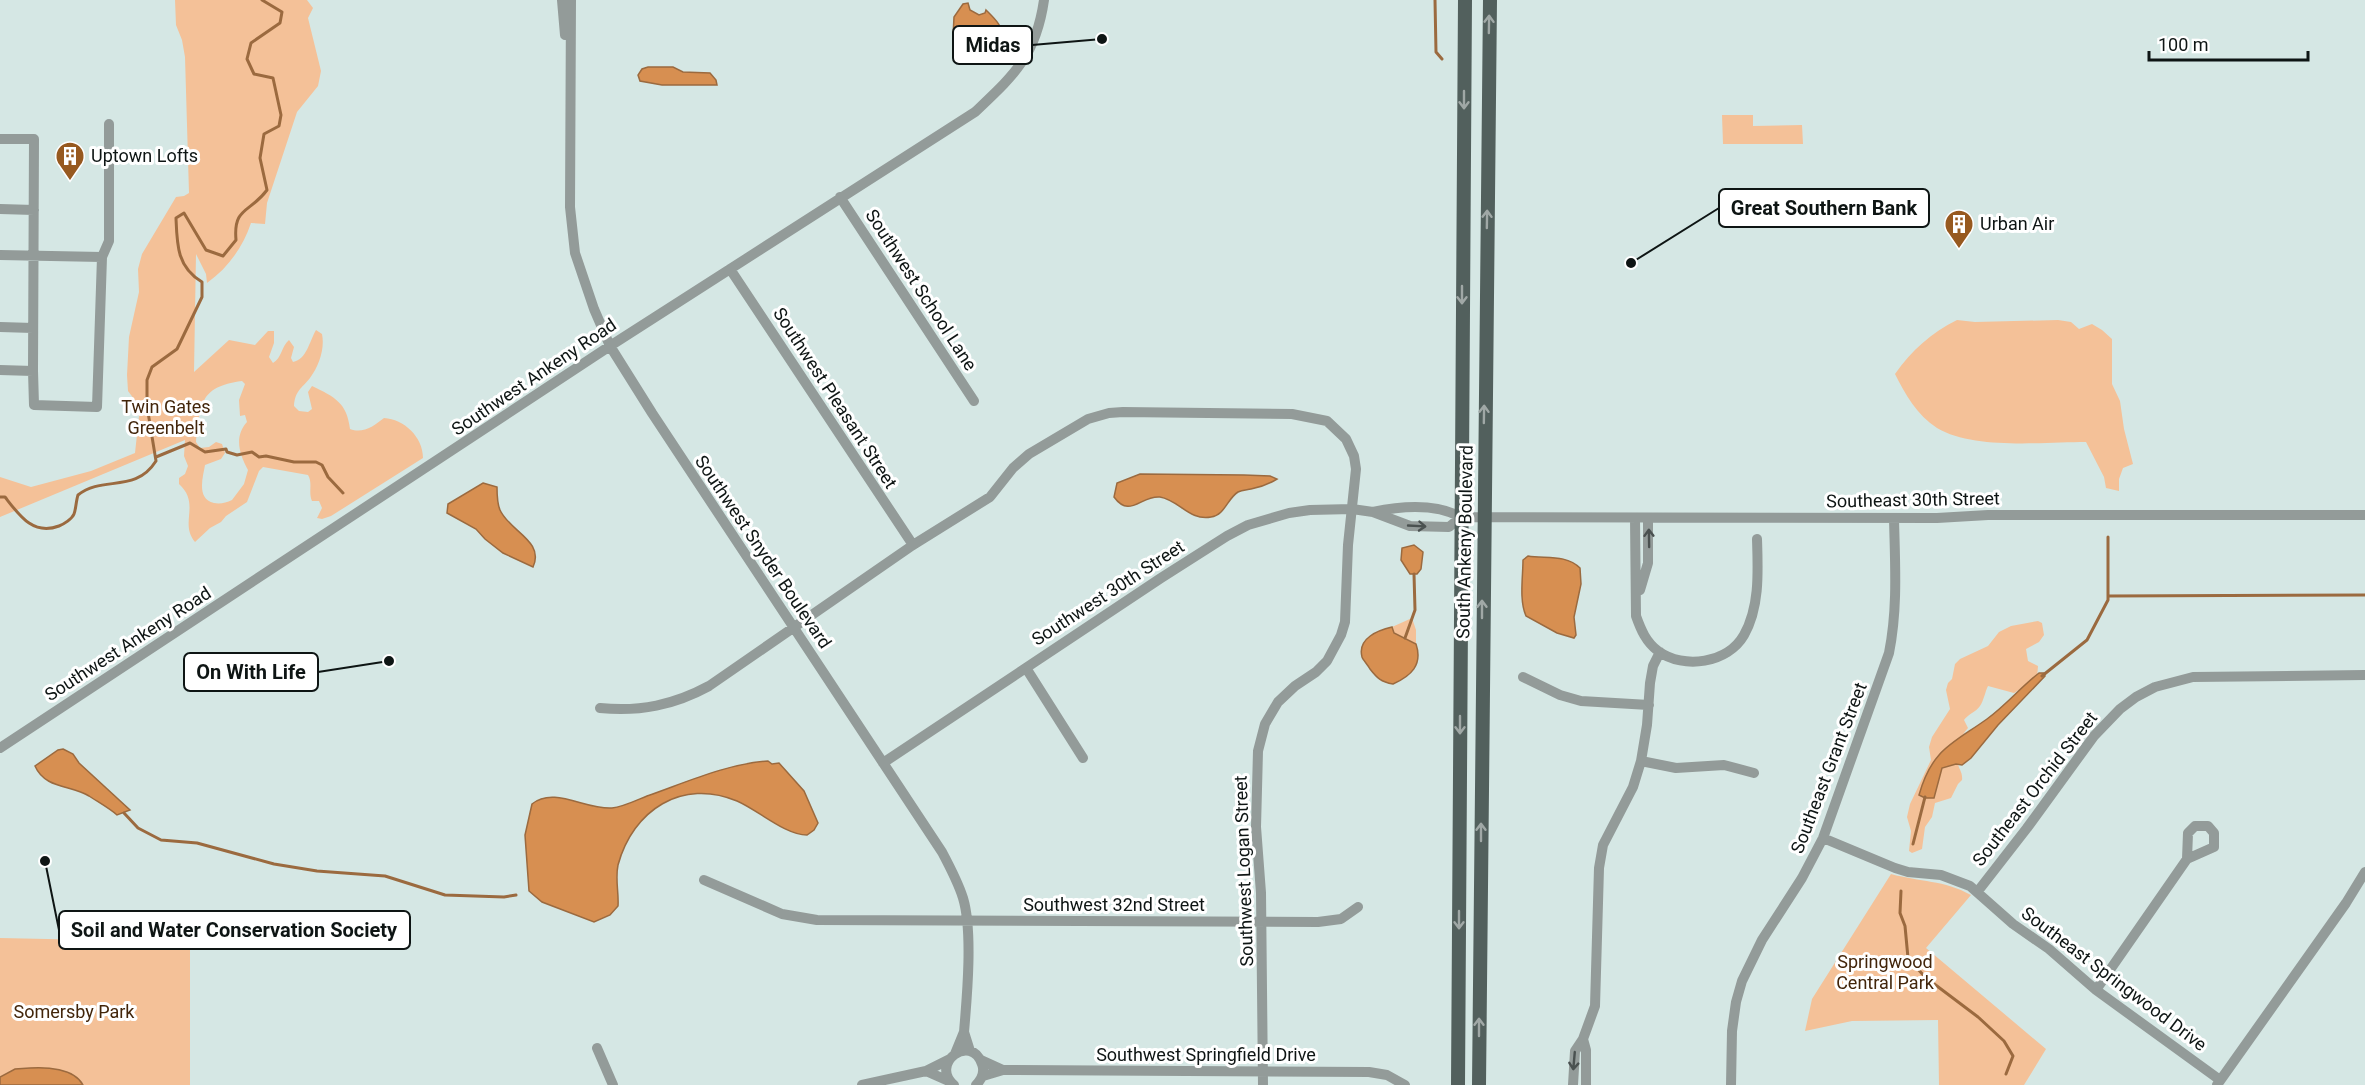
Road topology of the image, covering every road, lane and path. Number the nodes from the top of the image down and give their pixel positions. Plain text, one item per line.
1 (562, 0) edge
2 (571, 0) edge
3 (1044, 0) edge
4 (1465, 0) edge
5 (1490, 0) edge
6 (571, 75) junction
7 (109, 124) dead end
8 (0, 138) edge
9 (840, 197) junction
10 (0, 209) edge
11 (34, 210) junction
12 (0, 255) edge
13 (34, 256) junction
14 (102, 257) junction
15 (730, 269) junction
16 (0, 327) edge
17 (33, 328) junction
18 (610, 346) junction
19 (0, 370) edge
20 (33, 371) junction
21 (974, 401) dead end
22 (1352, 509) junction
23 (1373, 512) junction
24 (2365, 515) edge
25 (1461, 517) junction
26 (1483, 517) junction
27 (1635, 518) junction
28 (1648, 518) junction
29 (1894, 518) junction
30 (1757, 539) dead end
31 (913, 545) junction
32 (1636, 599) junction
33 (794, 628) junction
34 (1660, 652) junction
35 (1026, 668) junction
36 (2365, 675) edge
37 (1522, 677) dead end
38 (1649, 705) junction
39 (600, 708) dead end
40 (0, 748) edge
41 (1083, 758) dead end
42 (1641, 761) junction
43 (883, 763) junction
44 (1754, 773) dead end
45 (1823, 838) junction
46 (2187, 859) dead end
47 (2365, 872) edge
48 (704, 880) dead end
49 (1978, 891) junction
50 (1358, 907) dead end
51 (966, 920) junction
52 (1262, 922) junction
53 (2096, 990) junction
54 (964, 1032) junction
55 (1583, 1040) junction
56 (597, 1048) dead end
57 (970, 1051) junction
58 (952, 1056) junction
59 (981, 1060) junction
60 (1003, 1070) junction
61 (926, 1071) junction
62 (1263, 1071) junction
63 (979, 1080) edge
64 (2218, 1082) edge
65 (952, 1083) edge
66 (613, 1085) edge
67 (862, 1085) edge
68 (1263, 1085) edge
69 (1405, 1085) edge
70 (1458, 1085) edge
71 (1479, 1085) edge
72 (1573, 1085) edge
73 (1586, 1085) edge
74 (1731, 1085) edge

1 - 6 street, Southwest Snyder Boulevard
2 - 6 street, Southwest Snyder Boulevard
3 - 9 street, Southwest Ankeny Road
4 -> 25 main road, South Ankeny Boulevard
26 -> 5 main road, South Ankeny Boulevard
6 - 18 street, Southwest Snyder Boulevard
7 - 14 street
8 - 11 street
9 - 15 street, Southwest Ankeny Road
9 - 21 street, Southwest School Lane
10 - 11 street
11 - 13 street
12 - 13 street
13 - 14 street
13 - 17 street
14 - 20 street
15 - 18 street, Southwest Ankeny Road
15 - 31 street, Southwest Pleasant Street
16 - 17 street
17 - 20 street
18 - 33 street, Southwest Snyder Boulevard
18 - 40 street, Southwest Ankeny Road
19 - 20 street
22 - 23 street, Southwest 30th Street
22 - 31 street, Southwest Logan Street
22 - 35 street, Southwest 30th Street
22 - 52 street, Southwest Logan Street
23 - 25 street, Southwest 30th Street
23 -> 25 street, Southwest 30th Street
24 - 29 street, Southeast 30th Street
25 - 26 street, Southeast 30th Street
25 -> 70 main road, South Ankeny Boulevard
26 - 27 street, Southeast 30th Street
71 -> 26 main road, South Ankeny Boulevard
27 - 28 street, Southeast 30th Street
27 - 32 street
28 - 29 street, Southeast 30th Street
32 -> 28 street
29 - 45 street, Southeast Grant Street
30 - 34 street
31 - 33 street, Southwest Logan Street
32 - 34 street
33 - 39 street, Southwest Logan Street
33 - 43 street, Southwest Snyder Boulevard
34 - 38 street
35 - 41 street
35 - 43 street, Southwest 30th Street
36 - 49 street, Southeast Orchid Street
37 - 38 street
38 - 42 street
42 - 44 street
42 - 55 street
43 - 51 street, Southwest Snyder Boulevard
45 - 49 street, Southeast Springwood Drive
45 - 74 street, Southeast Grant Street
46 - 53 street
47 - 64 street
48 - 51 street, Southwest 32nd Street
49 - 53 street, Southeast Springwood Drive
50 - 52 street, Southwest 32nd Street
51 - 52 street, Southwest 32nd Street
51 - 54 street, Southwest Snyder Boulevard
52 - 62 street, Southwest Logan Street
53 - 64 street, Southeast Springwood Drive
54 - 57 street, Southwest Snyder Boulevard
54 - 58 street, Southwest Snyder Boulevard
55 -> 72 street
55 - 73 street
56 - 66 street
57 - 58 street
57 - 59 street
58 - 61 street
58 - 65 street
59 - 60 street
59 - 63 street
60 - 62 street, Southwest Springfield Drive
60 - 63 street
61 - 65 street
61 - 67 street
62 - 68 street, Southwest Logan Street
62 - 69 street, Southwest Springfield Drive

